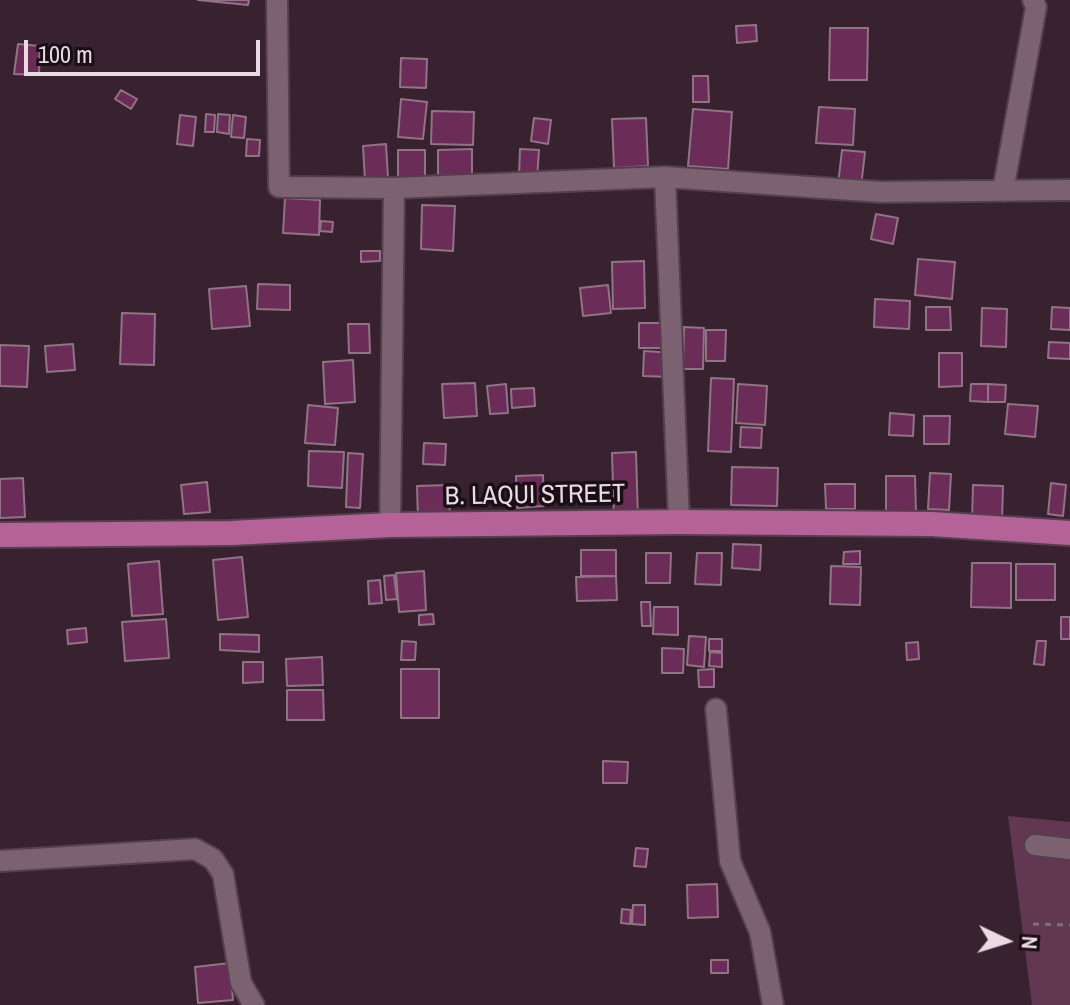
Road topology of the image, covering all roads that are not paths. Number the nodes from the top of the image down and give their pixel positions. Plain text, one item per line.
1 (277, 0) edge
2 (1033, 0) edge
3 (665, 177) junction
4 (394, 188) junction
5 (1070, 190) edge
6 (1003, 191) junction
7 (679, 522) junction
8 (390, 525) junction
9 (1070, 533) edge
10 (0, 535) edge
11 (716, 709) dead end
12 (1035, 845) dead end
13 (1070, 849) edge
14 (0, 861) edge
15 (254, 1005) edge
16 (773, 1005) edge

1 - 4 street
2 - 6 street
3 - 4 street
3 - 6 street
3 - 7 street
4 - 8 street
5 - 6 street
7 - 8 main road, B. LAQUI STREET
7 - 9 main road, B. LAQUI STREET
8 - 10 main road, B. LAQUI STREET
11 - 16 street
12 - 13 street
14 - 15 street

